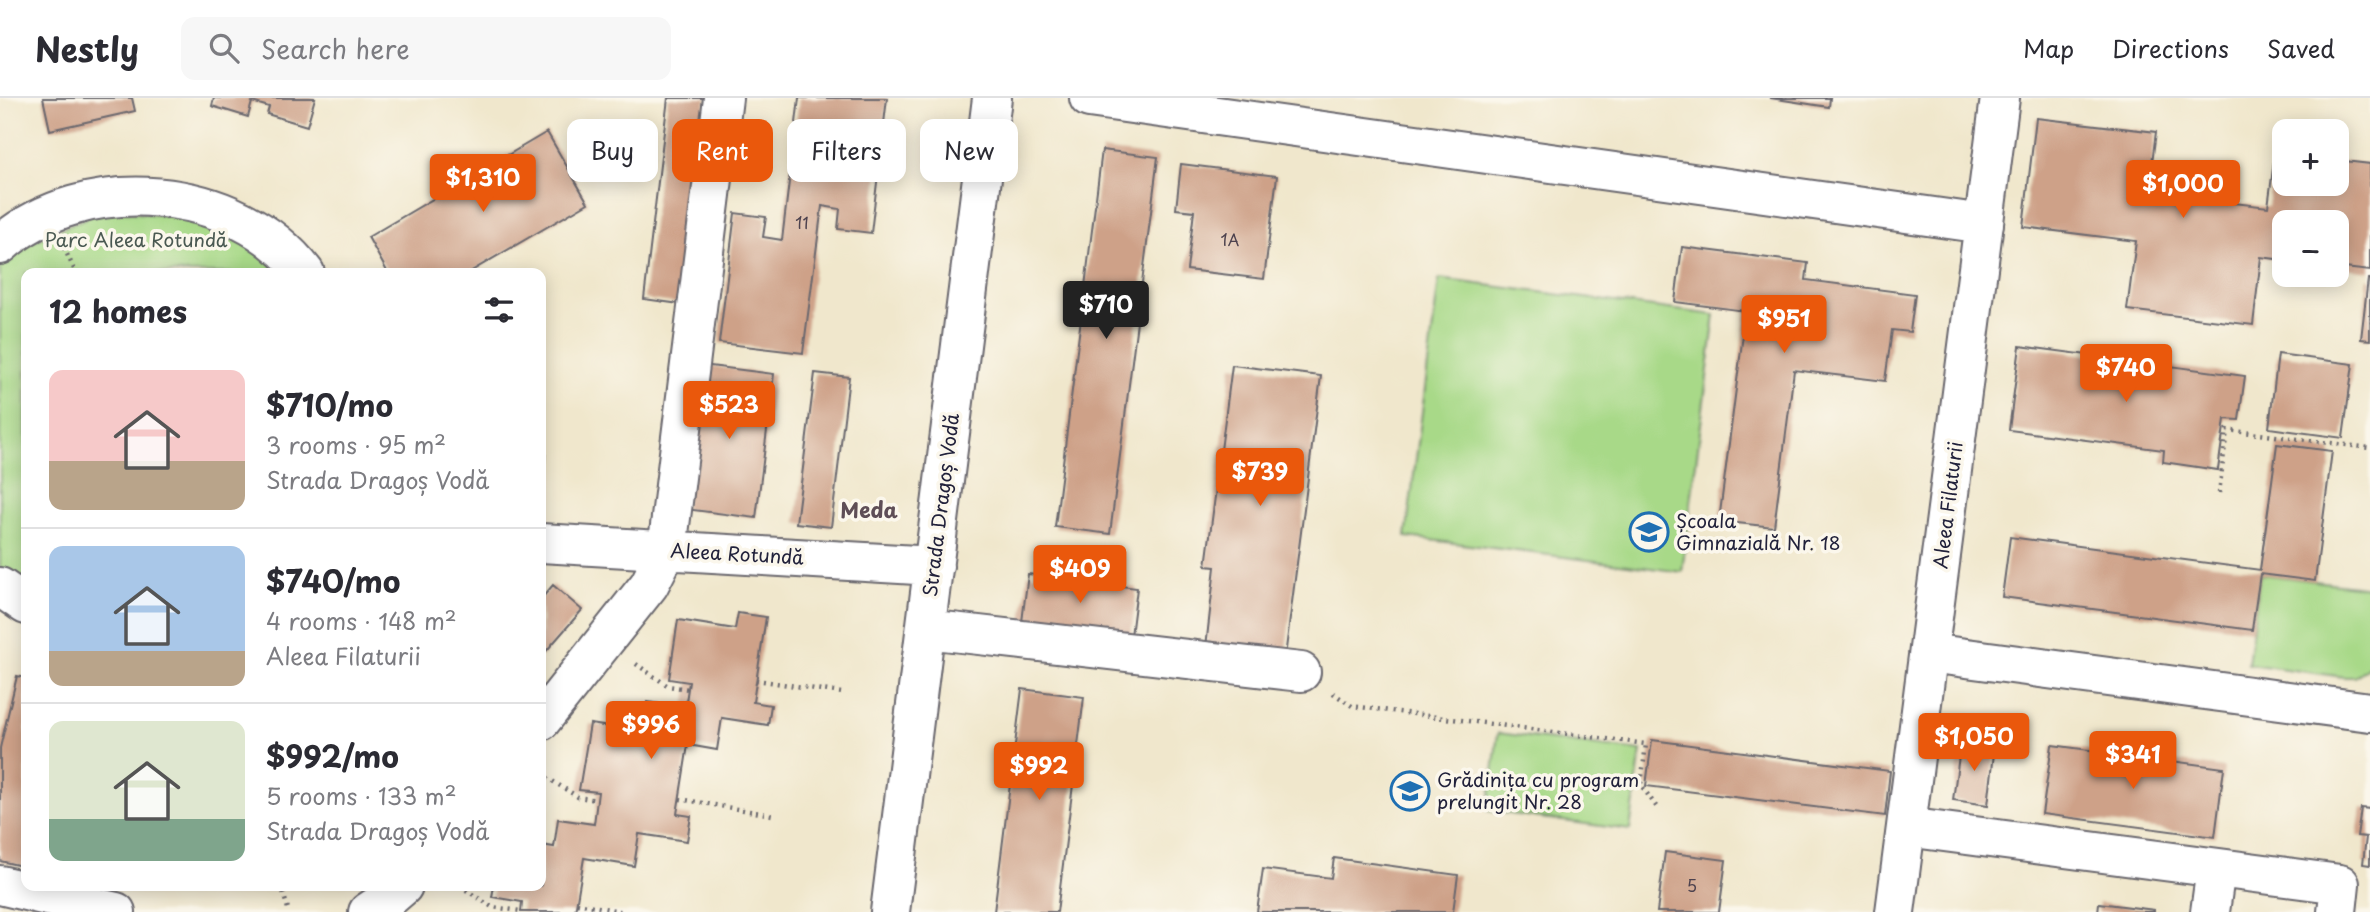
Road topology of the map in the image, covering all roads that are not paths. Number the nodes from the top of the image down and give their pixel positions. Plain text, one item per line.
1 (723, 98) edge
2 (992, 98) edge
3 (1089, 98) edge
4 (2000, 98) edge
5 (1984, 224) junction
6 (0, 245) edge
7 (300, 268) edge
8 (546, 543) edge
9 (667, 550) junction
10 (934, 566) junction
11 (0, 587) edge
12 (21, 602) edge
13 (926, 628) junction
14 (1929, 653) junction
15 (1301, 672) road end
16 (2370, 712) edge
17 (546, 715) edge
18 (1906, 827) junction
19 (2216, 868) junction
20 (0, 885) edge
21 (21, 890) edge
22 (26, 891) edge
23 (398, 891) edge
24 (116, 912) edge
25 (368, 912) edge
26 (890, 912) edge
27 (1895, 912) edge
28 (2210, 912) edge
29 (2337, 912) edge

1 - 9 street
2 - 10 street, Strada Dragoș Vodă
3 - 5 street
4 - 5 street, Aleea Filaturii
5 - 14 street, Aleea Filaturii
6 - 7 street
8 - 9 street, Aleea Rotundă
9 - 10 street, Aleea Rotundă
9 - 17 street
10 - 13 street, Strada Dragoș Vodă
11 - 12 street
13 - 15 street
13 - 26 street, Strada Dragoș Vodă
14 - 16 street
14 - 18 street, Aleea Filaturii
18 - 19 street
18 - 27 street, Aleea Filaturii
19 - 28 street
19 - 29 street
20 - 21 street
22 - 24 street
23 - 25 street

